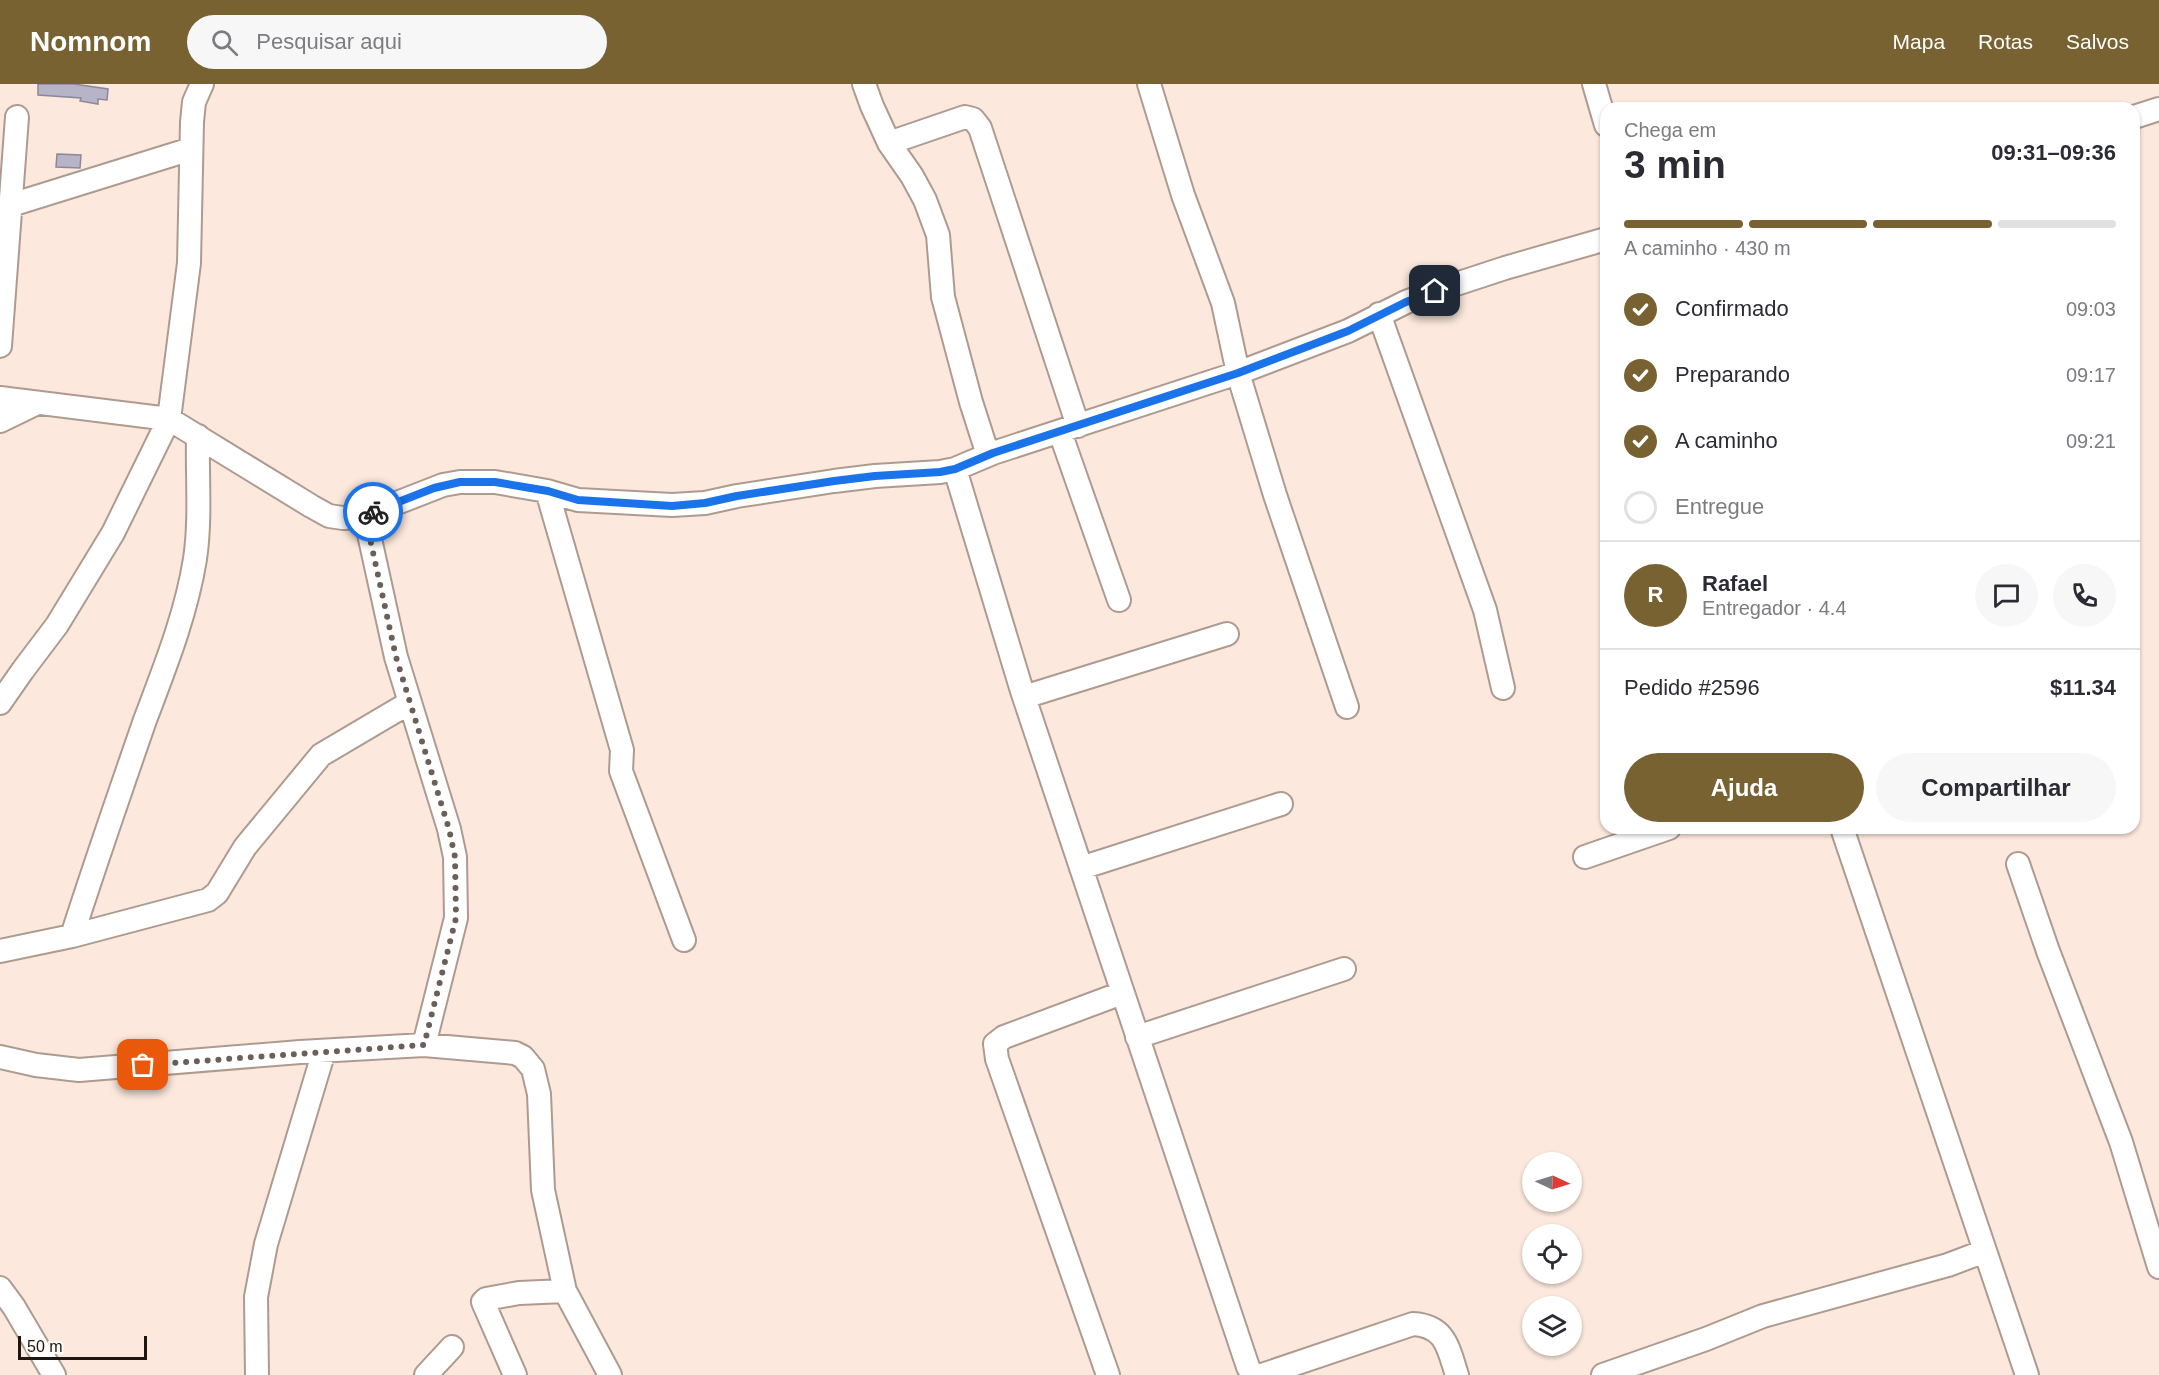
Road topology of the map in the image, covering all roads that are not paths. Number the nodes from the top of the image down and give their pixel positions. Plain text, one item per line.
1 (864, 84) edge
2 (1149, 84) edge
3 (1594, 84) edge
4 (194, 90) edge
5 (1600, 104) edge
6 (2159, 109) edge
7 (2140, 115) edge
8 (17, 117) dead end
9 (889, 143) junction
10 (191, 149) junction
11 (11, 205) junction
12 (1600, 241) edge
13 (1379, 314) junction
14 (0, 346) edge
15 (1238, 373) junction
16 (0, 398) edge
17 (37, 404) junction
18 (170, 419) junction
19 (0, 421) edge
20 (1069, 429) junction
21 (198, 436) junction
22 (988, 455) junction
23 (955, 469) junction
24 (548, 491) junction
25 (365, 516) junction
26 (1119, 600) dead end
27 (1227, 634) dead end
28 (1503, 688) dead end
29 (1024, 697) junction
30 (409, 703) junction
31 (0, 704) edge
32 (1347, 707) dead end
33 (1281, 804) dead end
34 (1652, 834) edge
35 (1844, 834) edge
36 (1585, 857) dead end
37 (2018, 864) dead end
38 (1081, 868) junction
39 (72, 936) junction
40 (684, 940) dead end
41 (0, 951) edge
42 (1344, 969) dead end
43 (1122, 993) junction
44 (1137, 1037) junction
45 (424, 1045) junction
46 (324, 1051) junction
47 (0, 1058) edge
48 (1986, 1251) junction
49 (2159, 1267) edge
50 (0, 1288) edge
51 (565, 1291) junction
52 (452, 1347) dead end
53 (54, 1375) edge
54 (257, 1375) edge
55 (426, 1375) edge
56 (515, 1375) edge
57 (610, 1375) edge
58 (1108, 1375) edge
59 (1257, 1375) edge
60 (1262, 1375) edge
61 (1457, 1375) edge
62 (1603, 1375) edge
63 (2027, 1375) edge

1 - 9 street
2 - 15 street
3 - 5 street
4 - 10 street
6 - 7 street
8 - 11 street
9 - 20 street
9 - 22 street
10 - 11 street
10 - 18 street
11 - 14 street
12 - 13 street
13 - 15 street
13 - 28 street
15 - 20 street
15 - 32 street
16 - 17 street
17 - 18 street
17 - 19 street
18 - 21 street
18 - 31 street
20 - 22 street
20 - 26 street
21 - 25 street
21 - 39 street
22 - 23 street
23 - 24 street
23 - 29 street
24 - 25 street
24 - 40 street
25 - 30 street
27 - 29 street
29 - 38 street
30 - 39 street
30 - 45 street
33 - 38 street
34 - 36 street
35 - 48 street
37 - 49 street
38 - 43 street
39 - 41 street
42 - 44 street
43 - 44 street
43 - 58 street
44 - 59 street
45 - 46 street
45 - 51 street
46 - 47 street
46 - 54 street
48 - 62 street
48 - 63 street
50 - 53 street
51 - 56 street
51 - 57 street
52 - 55 street
60 - 61 street

